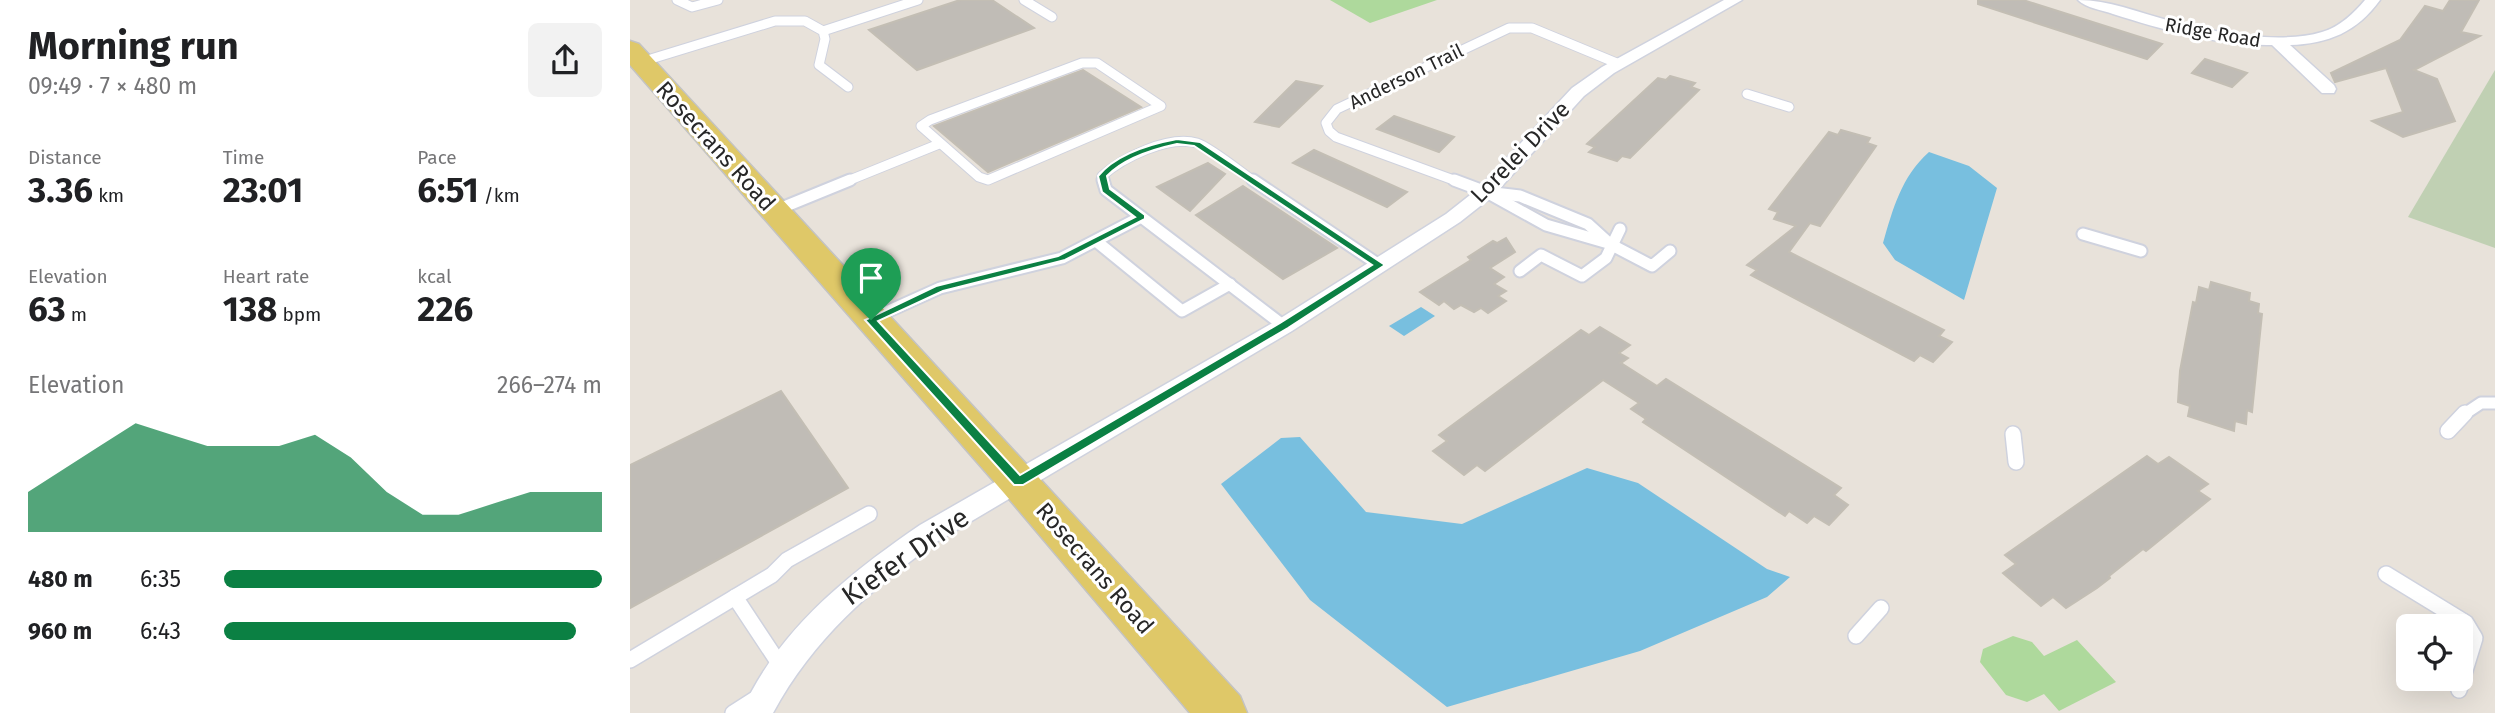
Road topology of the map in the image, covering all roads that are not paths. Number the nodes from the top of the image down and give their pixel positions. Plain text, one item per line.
1 (677, 0) edge
2 (718, 0) edge
3 (918, 0) edge
4 (1024, 0) edge
5 (1735, 0) edge
6 (2085, 0) edge
7 (2373, 0) edge
8 (1052, 17) dead end
9 (823, 32) junction
10 (2277, 41) junction
11 (634, 59) edge
12 (1619, 64) junction
13 (848, 87) dead end
14 (2328, 89) dead end
15 (1746, 94) dead end
16 (1789, 107) dead end
17 (939, 144) junction
18 (1486, 192) junction
19 (774, 211) junction
20 (1141, 217) junction
21 (1620, 229) dead end
22 (2083, 234) dead end
23 (1096, 241) junction
24 (1611, 244) junction
25 (2141, 250) dead end
26 (1670, 251) dead end
27 (1379, 265) junction
28 (1520, 271) dead end
29 (1230, 284) junction
30 (871, 320) junction
31 (1284, 326) junction
32 (2495, 403) edge
33 (2448, 431) dead end
34 (2013, 434) dead end
35 (2016, 462) dead end
36 (1019, 482) junction
37 (869, 514) dead end
38 (2386, 574) dead end
39 (735, 597) junction
40 (1881, 608) dead end
41 (2451, 614) edge
42 (1856, 636) dead end
43 (630, 660) edge
44 (768, 691) edge
45 (733, 713) edge
46 (1222, 713) edge

1 - 2 lane
3 - 9 lane
4 - 8 lane
5 - 12 street, Lorelei Drive
6 - 10 street, Ridge Road
7 - 10 street, Ridge Road
9 - 11 lane
9 - 13 lane
10 - 14 street
11 - 19 main road, Rosecrans Road
12 - 18 street, Lorelei Drive
12 - 18 lane, Anderson Trail
15 - 16 lane
17 - 17 lane
17 - 19 lane
18 - 24 lane
18 - 27 street, Lorelei Drive
19 - 30 main road, Rosecrans Road
20 - 23 lane
20 - 27 lane
20 - 29 lane
21 - 24 lane
22 - 25 lane
23 - 29 lane
23 - 30 lane
24 - 26 lane
24 - 28 lane
27 - 31 street, Lorelei Drive
29 - 31 lane
30 - 36 main road, Rosecrans Road
31 - 36 street, Lorelei Drive
32 - 33 lane
34 - 35 lane
36 - 44 street, Kiefer Drive
36 - 46 main road, Rosecrans Road
37 - 39 lane
38 - 41 lane
39 - 43 lane
39 - 44 lane
40 - 42 lane
44 - 45 lane

